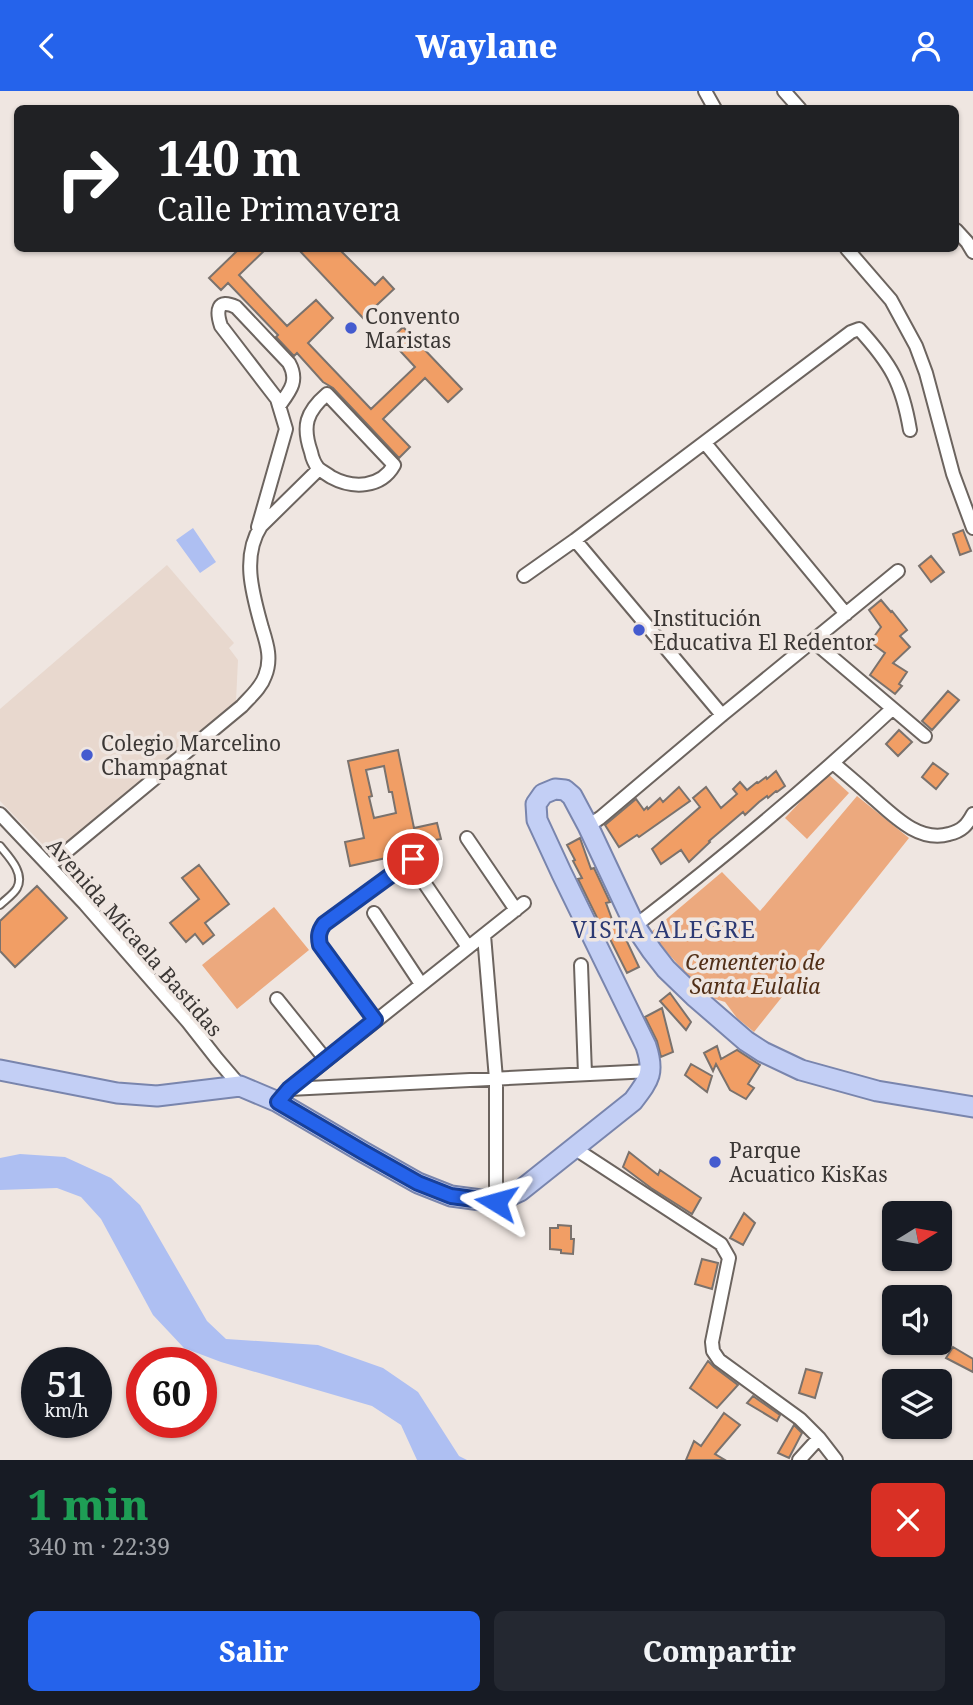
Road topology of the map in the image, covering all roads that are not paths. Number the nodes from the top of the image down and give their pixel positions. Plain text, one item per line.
1 (783, 91) edge
2 (796, 105) edge
3 (850, 252) edge
4 (279, 406) junction
5 (910, 430) dead end
6 (705, 443) junction
7 (319, 469) junction
8 (973, 527) edge
9 (256, 534) junction
10 (575, 540) junction
11 (898, 571) dead end
12 (524, 576) dead end
13 (846, 614) junction
14 (813, 641) junction
15 (892, 709) junction
16 (722, 715) junction
17 (925, 737) dead end
18 (833, 763) junction
19 (0, 814) edge
20 (971, 822) edge
21 (588, 826) junction
22 (467, 838) dead end
23 (0, 846) edge
24 (413, 859) dead end
25 (49, 866) junction
26 (421, 878) dead end
27 (0, 905) edge
28 (374, 913) dead end
29 (635, 926) junction
30 (484, 935) junction
31 (468, 947) junction
32 (580, 965) dead end
33 (421, 984) junction
34 (277, 999) dead end
35 (375, 1020) junction
36 (326, 1060) junction
37 (0, 1070) edge
38 (651, 1071) junction
39 (585, 1074) junction
40 (496, 1079) junction
41 (240, 1086) junction
42 (284, 1095) junction
43 (973, 1107) edge
44 (574, 1148) junction
45 (496, 1202) junction
46 (819, 1438) junction
47 (799, 1460) edge
48 (836, 1460) edge

1 - 2 street
3 - 8 street
4 - 4 street
4 - 9 street
5 - 6 street
6 - 10 street
6 - 13 street
7 - 7 street
7 - 9 street
9 - 25 street
10 - 12 street
10 - 16 street
11 - 13 street
13 - 14 street
14 - 15 street
14 - 16 street
15 - 17 street
15 - 18 street
16 - 21 street
18 - 20 street
18 - 29 street
19 - 25 street, Avenida Micaela Bastidas
21 - 29 main road
21 - 38 main road
22 - 30 street
23 - 27 lane
24 - 35 street
25 - 41 street, Avenida Micaela Bastidas
26 - 31 street
28 - 33 street
29 - 43 main road
30 - 31 street
30 - 40 street
31 - 33 street
32 - 39 street
33 - 35 street
34 - 36 street
35 - 36 street
36 - 42 street
37 - 41 main road
38 - 39 street
38 - 44 main road
39 - 40 street
40 - 42 street
40 - 45 street
41 - 42 main road
42 - 45 main road
44 - 45 main road
44 - 46 street
46 - 47 street
46 - 48 street

